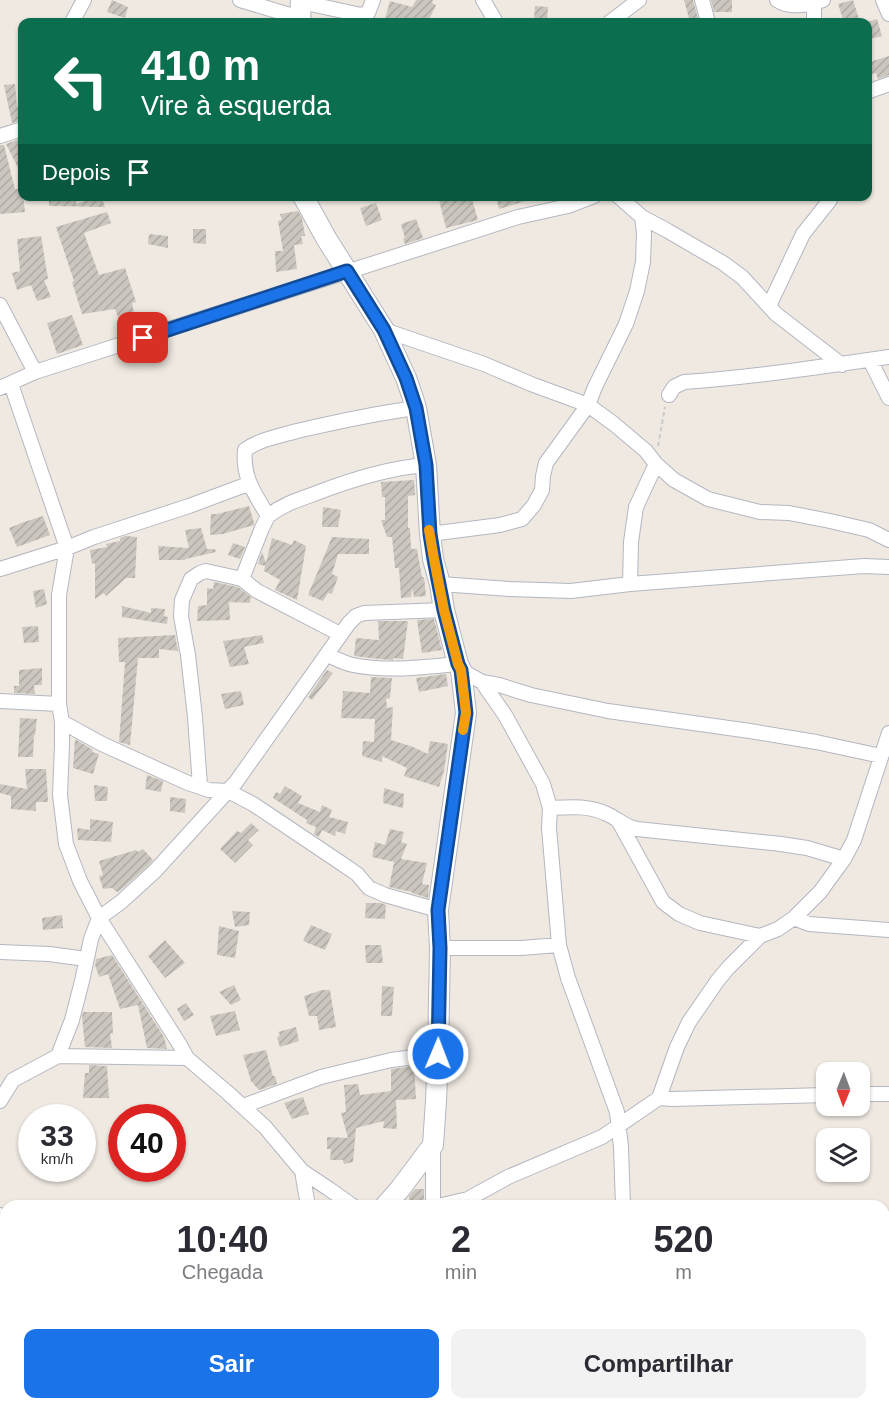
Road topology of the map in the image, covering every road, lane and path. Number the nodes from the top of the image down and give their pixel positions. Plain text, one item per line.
1 (84, 0) edge
2 (240, 0) edge
3 (373, 0) edge
4 (483, 0) edge
5 (639, 0) edge
6 (702, 0) edge
7 (777, 0) edge
8 (883, 0) edge
9 (819, 1) edge
10 (300, 11) edge
11 (889, 14) edge
12 (74, 18) edge
13 (494, 18) edge
14 (619, 18) edge
15 (707, 18) edge
16 (815, 18) edge
17 (889, 84) edge
18 (872, 90) edge
19 (18, 130) edge
20 (0, 136) edge
21 (306, 201) edge
22 (581, 201) edge
23 (624, 201) edge
24 (829, 201) edge
25 (642, 217) junction
26 (347, 271) junction
27 (0, 305) edge
28 (769, 306) junction
29 (384, 330) junction
30 (889, 357) edge
31 (870, 360) junction
32 (842, 365) junction
33 (35, 372) junction
34 (5, 386) edge
35 (669, 395) joint
36 (889, 398) edge
37 (588, 405) junction
38 (416, 408) junction
39 (656, 464) junction
40 (426, 465) junction
41 (249, 484) junction
42 (268, 516) junction
43 (430, 534) junction
44 (889, 540) edge
45 (67, 548) junction
46 (889, 567) edge
47 (0, 569) edge
48 (242, 579) junction
49 (440, 584) junction
50 (630, 584) junction
51 (444, 610) junction
52 (340, 634) junction
53 (327, 655) junction
54 (460, 667) junction
55 (482, 682) junction
56 (0, 701) edge
57 (59, 704) junction
58 (62, 722) junction
59 (889, 733) edge
60 (881, 756) junction
61 (200, 786) junction
62 (228, 791) junction
63 (550, 808) junction
64 (619, 822) junction
65 (844, 859) junction
66 (438, 910) junction
67 (99, 918) junction
68 (794, 918) junction
69 (889, 930) edge
70 (760, 936) junction
71 (559, 945) junction
72 (440, 948) junction
73 (0, 952) edge
74 (86, 958) junction
75 (438, 1054) junction
76 (58, 1056) junction
77 (187, 1058) junction
78 (6, 1081) edge
79 (870, 1094) edge
80 (889, 1094) edge
81 (816, 1095) edge
82 (659, 1098) junction
83 (0, 1101) edge
84 (243, 1106) junction
85 (619, 1124) junction
86 (433, 1145) junction
87 (302, 1172) junction
88 (307, 1200) edge
89 (345, 1200) edge
90 (390, 1200) edge
91 (436, 1200) edge
92 (463, 1200) edge
93 (623, 1200) edge

1 - 12 street
2 - 10 street
3 - 10 street
4 - 13 street
5 - 14 street
6 - 15 street
7 - 9 street
8 - 11 street
9 - 16 street
17 - 18 street
19 - 20 street
21 - 26 street
22 - 26 street
23 - 25 street
24 - 28 street
25 - 28 street
25 - 37 street
26 - 29 street
26 - 33 street
27 - 33 street
28 - 32 street
29 - 37 street
29 - 38 street
30 - 31 street
31 - 32 street
31 - 36 street
32 - 35 street
33 - 34 street
34 - 45 street
35 - 39 path
37 - 39 street
37 - 43 street
38 - 40 street
38 - 41 street
39 - 44 street
39 - 50 street
40 - 42 street
40 - 43 street
41 - 42 street
41 - 45 street
42 - 48 street
43 - 49 street
45 - 47 street
45 - 57 street
46 - 50 street
48 - 52 street
48 - 61 street
49 - 50 street
49 - 51 street
51 - 52 street
51 - 54 street
52 - 53 street
53 - 54 street
53 - 62 street
54 - 55 street
54 - 66 street
55 - 60 street
55 - 63 street
56 - 57 street
57 - 58 street
58 - 61 street
58 - 67 street
59 - 60 street
60 - 65 street
61 - 62 street
62 - 66 street
62 - 67 street
63 - 64 street
63 - 71 street
64 - 65 street
64 - 70 street
65 - 68 street
66 - 72 street
67 - 74 street
67 - 77 street
68 - 69 street
68 - 70 street
70 - 82 street
71 - 72 street
71 - 85 street
72 - 75 street
73 - 74 street
74 - 76 street
75 - 84 street
75 - 86 street
76 - 77 street
76 - 78 street
77 - 84 street
78 - 83 street
79 - 80 street
81 - 82 street
82 - 85 street
84 - 87 street
85 - 92 street
85 - 93 street
86 - 90 street
86 - 91 street
87 - 88 street
87 - 89 street

